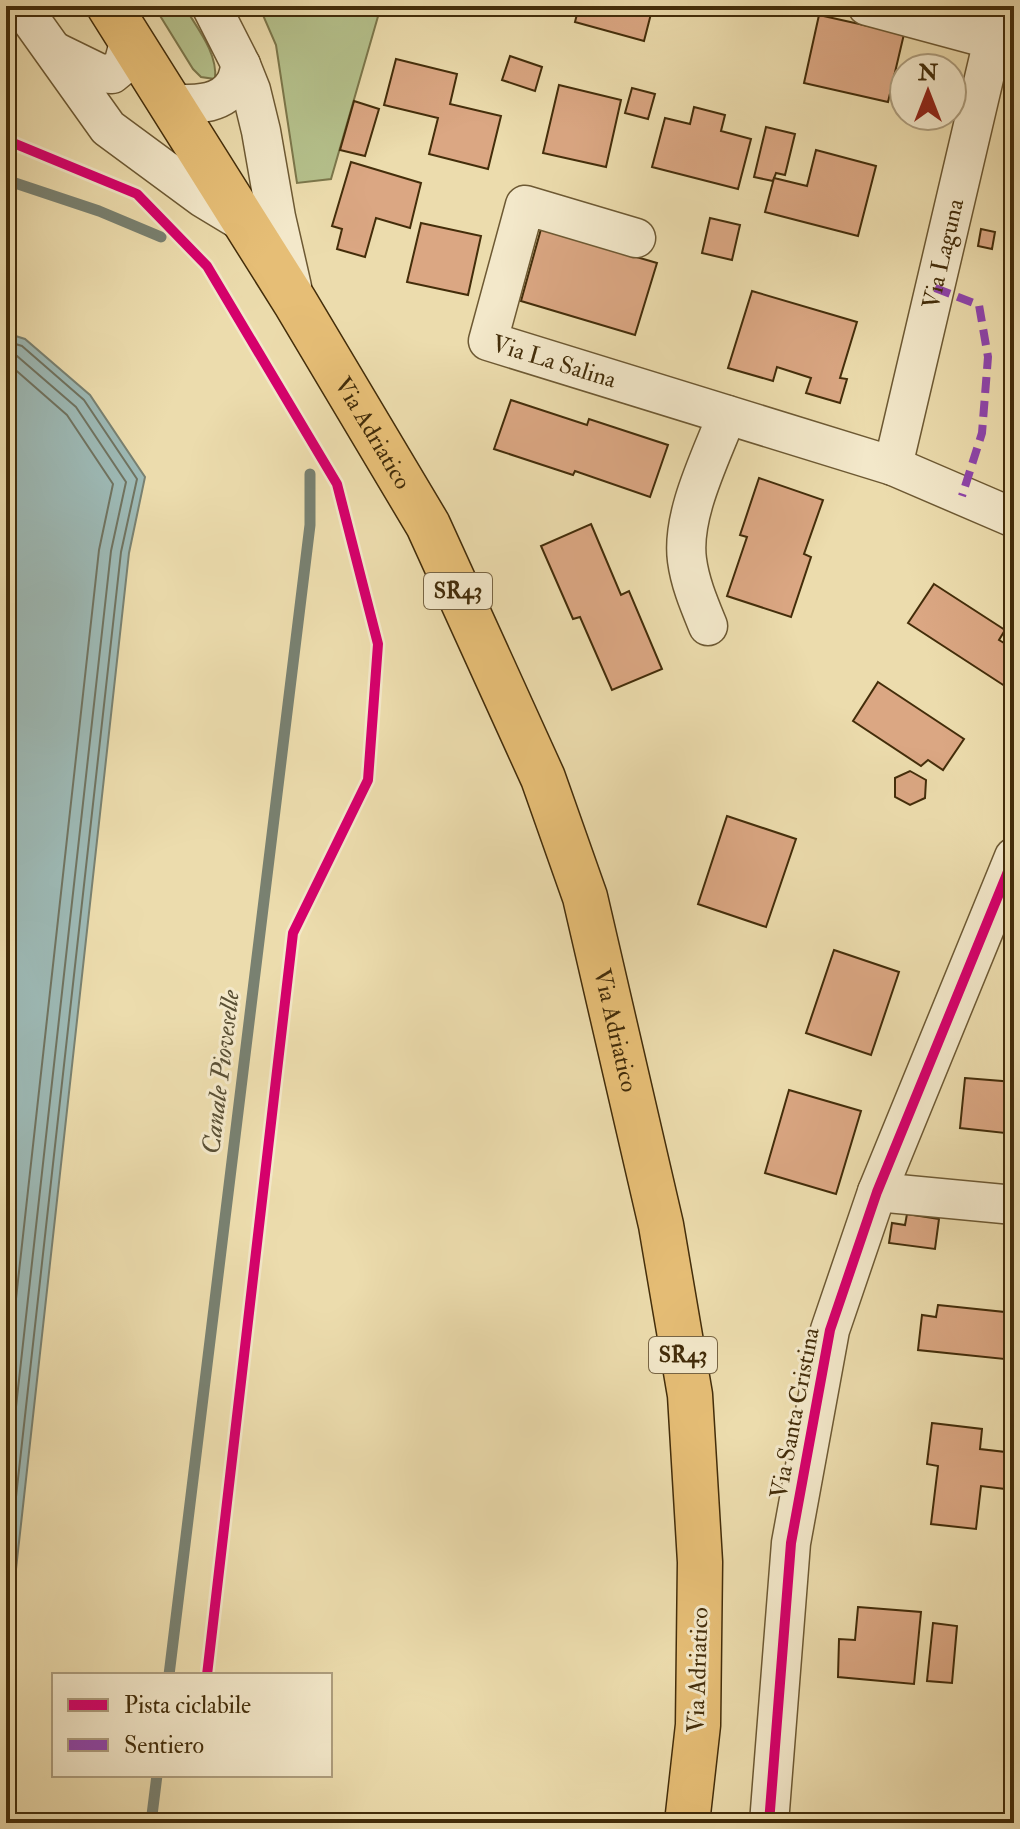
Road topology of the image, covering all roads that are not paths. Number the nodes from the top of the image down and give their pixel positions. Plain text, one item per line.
1 (21, 6) edge
2 (211, 6) edge
3 (867, 6) edge
4 (120, 23) edge
5 (997, 23) edge
6 (53, 50) junction
7 (241, 65) junction
8 (172, 104) junction
9 (246, 224) junction
10 (636, 238) dead end
11 (295, 302) junction
12 (727, 415) junction
13 (893, 466) junction
14 (1014, 518) edge
15 (708, 626) dead end
16 (1014, 857) edge
17 (1006, 897) edge
18 (877, 1192) junction
19 (1014, 1205) edge
20 (687, 1823) edge
21 (769, 1823) edge

1 - 6 street, Via Adriatico
2 - 7 street, Via Adriatico
3 - 5 street, Via Laguna
4 - 6 street, Via Adriatico
4 - 8 main road, Via Adriatico / SR43
5 - 13 street, Via Laguna
6 - 9 street, Via Adriatico
7 - 8 street
7 - 11 street, Via Adriatico
8 - 9 main road, Via Adriatico / SR43
9 - 11 main road, Via Adriatico / SR43
10 - 12 street, Via La Salina
11 - 20 main road, Via Adriatico / SR43
12 - 13 street, Via La Salina
12 - 15 street
13 - 14 street, Via La Salina
16 - 17 street, Via Santa Cristina
17 - 18 street, Via Santa Cristina
18 - 19 street
18 - 21 street, Via Santa Cristina

